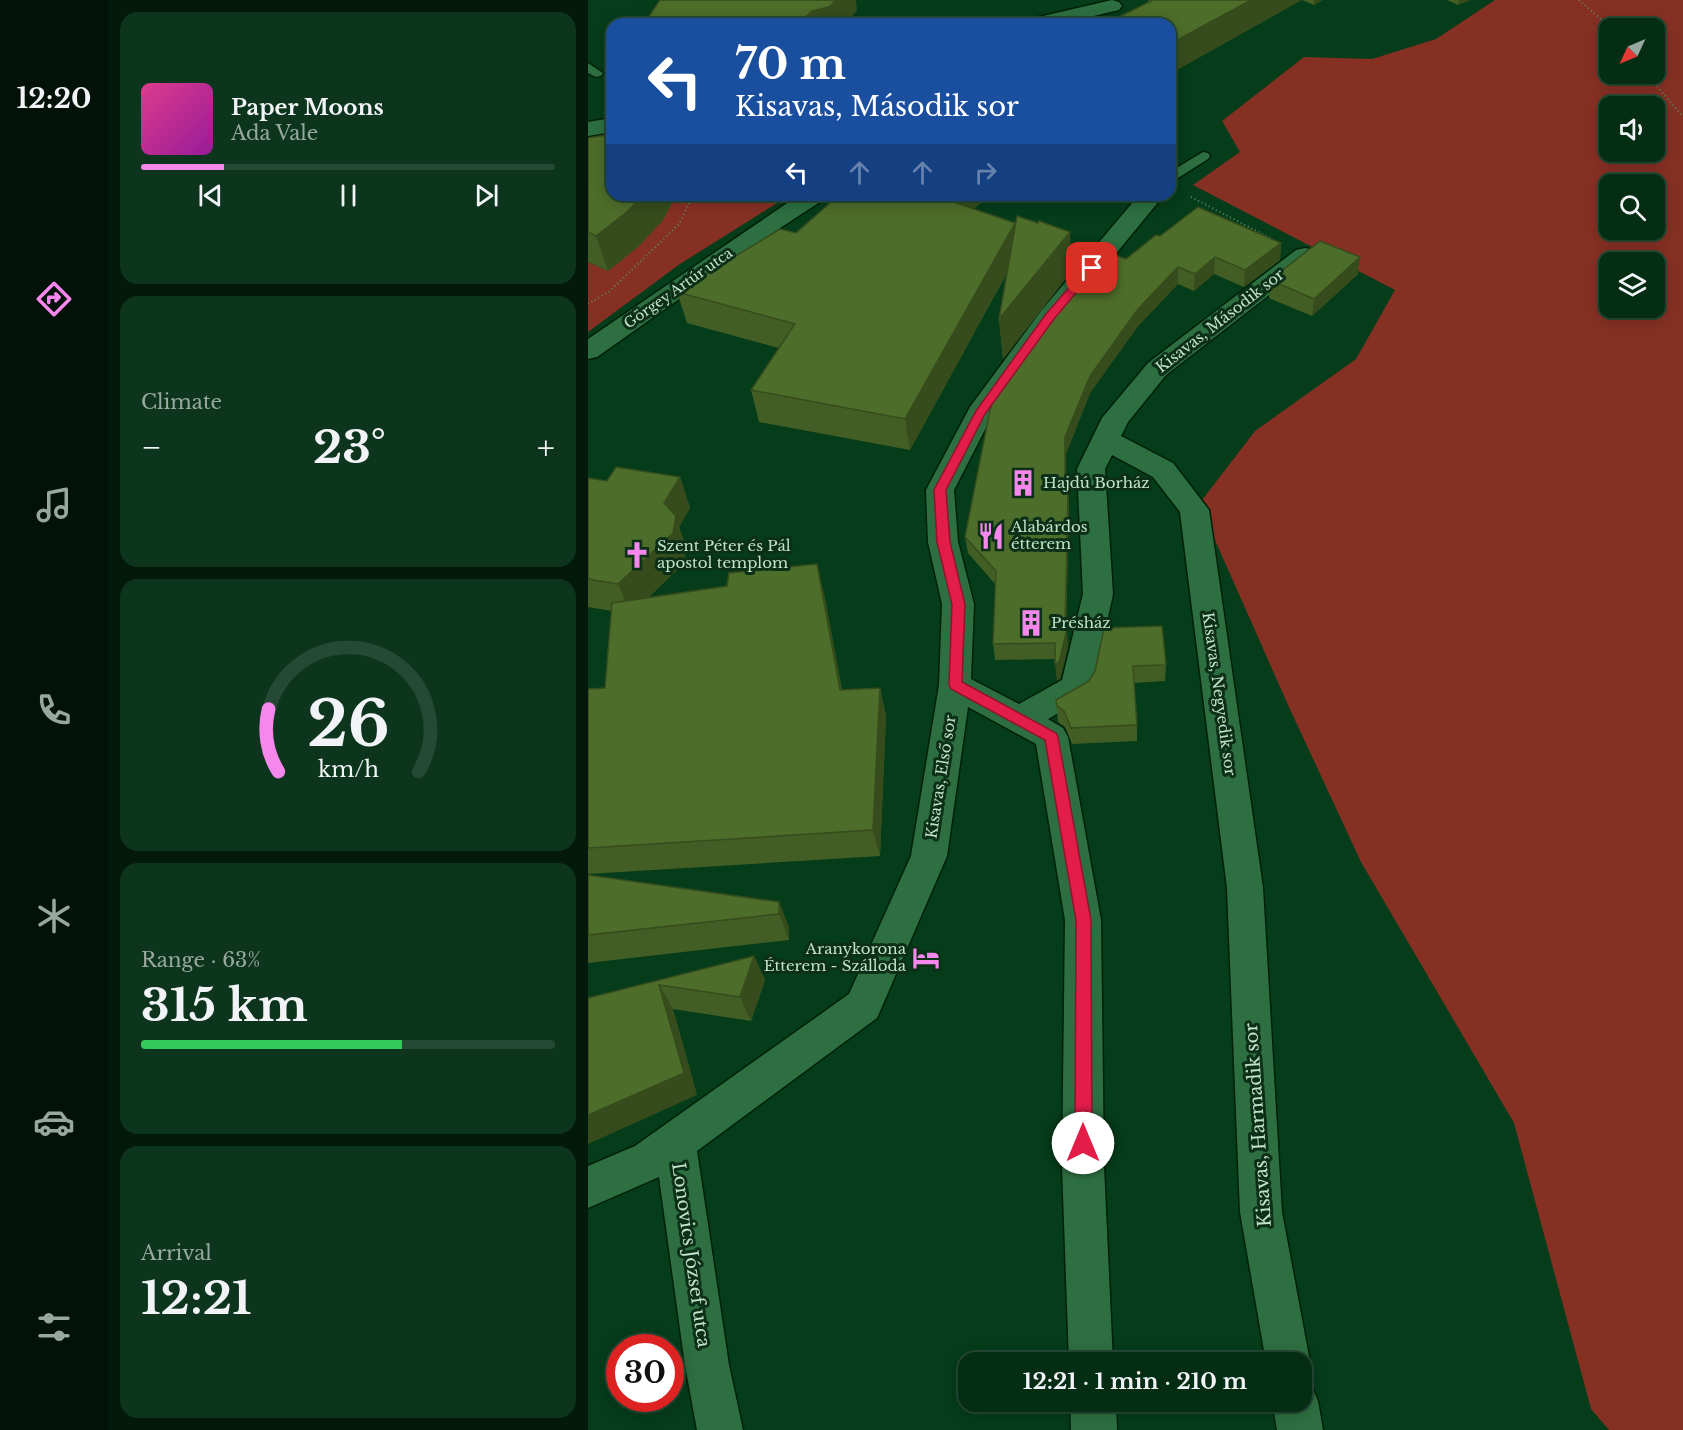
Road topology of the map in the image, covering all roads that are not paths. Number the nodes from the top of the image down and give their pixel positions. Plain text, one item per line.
1 (1118, 3) edge
2 (1057, 18) edge
3 (1089, 18) edge
4 (1100, 18) edge
5 (606, 126) edge
6 (588, 129) edge
7 (606, 147) edge
8 (588, 150) edge
9 (1203, 156) dead end
10 (1176, 175) edge
11 (806, 201) edge
12 (825, 201) edge
13 (1147, 201) edge
14 (768, 225) junction
15 (1298, 260) edge
16 (588, 351) edge
17 (1105, 440) junction
18 (955, 685) junction
19 (1019, 720) junction
20 (1250, 994) joint
21 (675, 1142) junction
22 (588, 1187) edge
23 (1091, 1352) edge
24 (1286, 1352) edge
25 (1093, 1412) edge
26 (1296, 1412) edge
27 (720, 1430) edge
28 (1094, 1430) edge
29 (1300, 1430) edge

1 - 2 street
1 - 3 street
1 - 4 street
5 - 6 street
7 - 8 street
9 - 10 lane
11 - 14 street, Görgey Artúr utca
12 - 14 street, Görgey Artúr utca
13 - 18 street, Kisavas, Első sor
14 - 16 street, Görgey Artúr utca
15 - 17 street, Kisavas, Második sor
17 - 19 street, Kisavas, Második sor
17 - 20 street, Kisavas, Negyedik sor
18 - 19 street
18 - 21 street, Kisavas, Első sor
19 - 23 street
20 - 24 street, Kisavas, Harmadik sor
21 - 22 street, Lonovics József utca
21 - 27 street, Lonovics József utca
25 - 28 street
26 - 29 street

